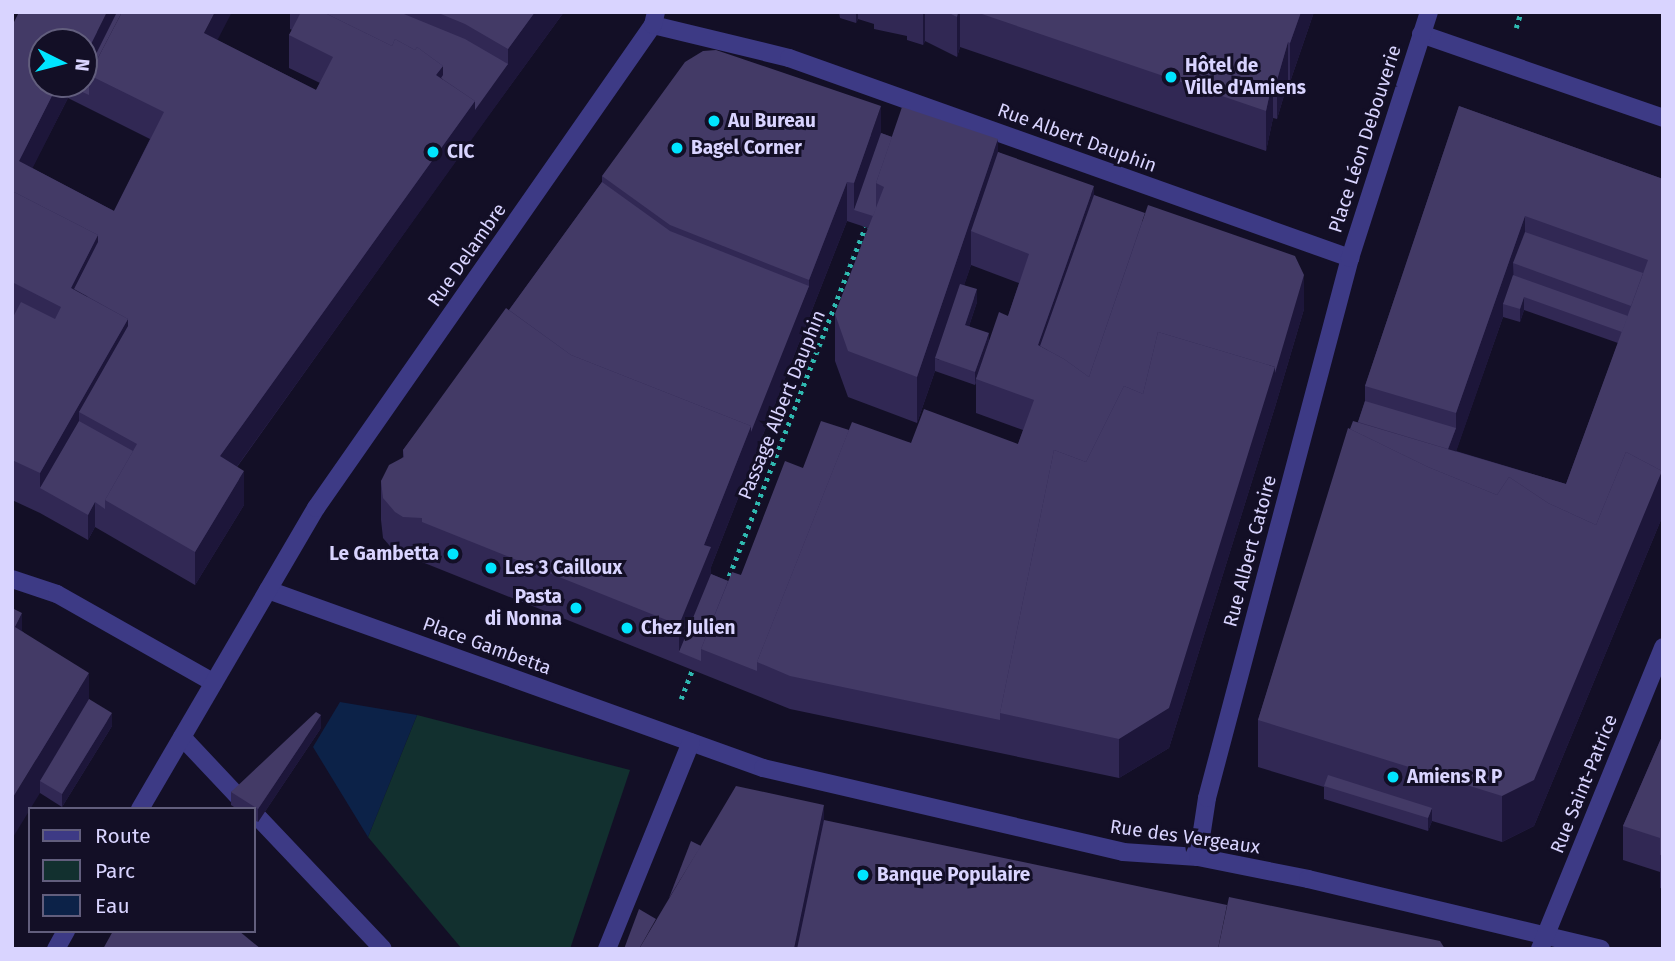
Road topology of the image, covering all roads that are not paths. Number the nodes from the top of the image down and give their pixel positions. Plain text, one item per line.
1 (1429, 12) edge
2 (654, 18) edge
3 (1421, 34) junction
4 (1663, 118) edge
5 (1350, 258) junction
6 (12, 579) edge
7 (268, 590) junction
8 (1663, 647) edge
9 (214, 683) junction
10 (182, 737) junction
11 (691, 742) junction
12 (763, 768) joint
13 (141, 807) edge
14 (248, 807) edge
15 (256, 815) edge
16 (1198, 857) junction
17 (65, 933) edge
18 (1542, 943) edge
19 (56, 949) edge
20 (383, 949) edge
21 (607, 949) edge
22 (1601, 949) edge

1 - 3 street, Place Léon Debouverie
2 - 5 street, Rue Albert Dauphin
2 - 7 street, Rue Delambre
3 - 4 street, Place Léon Debouverie
3 - 5 street, Place Léon Debouverie
5 - 16 street, Rue Albert Catoire
6 - 9 street
7 - 9 street
7 - 11 street, Place Gambetta
8 - 18 street, Rue Saint-Patrice
9 - 10 street
10 - 13 street
10 - 14 street
11 - 12 street, Place Gambetta
11 - 21 street
12 - 16 street, Rue des Vergeaux
15 - 20 street
16 - 18 street, Rue des Vergeaux
17 - 19 street
18 - 22 street, Rue des Vergeaux

